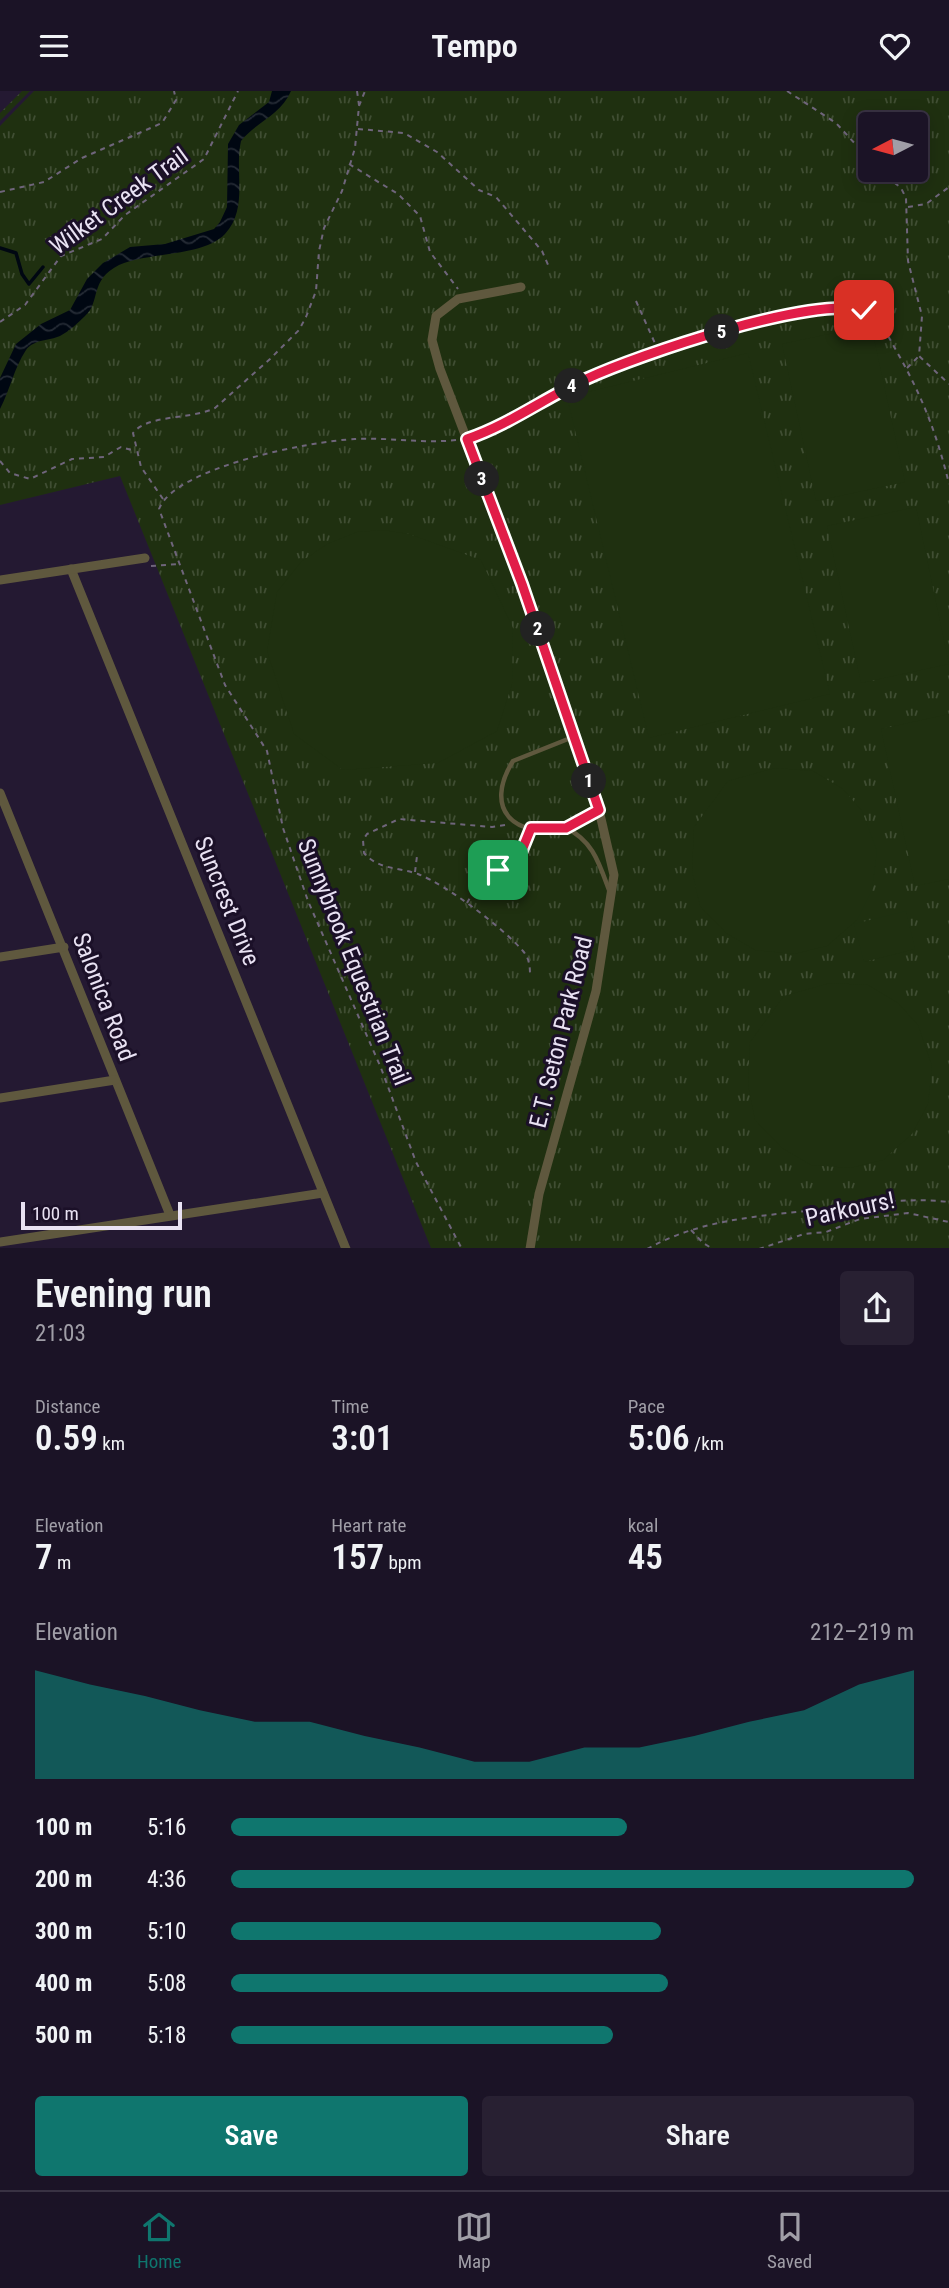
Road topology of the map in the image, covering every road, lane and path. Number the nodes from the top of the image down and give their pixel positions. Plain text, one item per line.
1 (174, 91) edge
2 (238, 91) edge
3 (357, 91) edge
4 (365, 91) edge
5 (787, 91) edge
6 (359, 106) junction
7 (357, 128) junction
8 (858, 147) edge
9 (348, 164) junction
10 (894, 182) edge
11 (949, 187) edge
12 (0, 192) edge
13 (907, 208) junction
14 (549, 267) dead end
15 (521, 287) dead end
16 (460, 298) junction
17 (636, 301) dead end
18 (0, 322) edge
19 (658, 351) junction
20 (919, 356) junction
21 (906, 369) junction
22 (949, 384) edge
23 (467, 439) junction
24 (136, 451) junction
25 (0, 461) edge
26 (949, 484) edge
27 (164, 500) junction
28 (147, 562) joint
29 (179, 564) junction
30 (71, 569) junction
31 (0, 580) edge
32 (573, 737) junction
33 (0, 793) edge
34 (599, 810) junction
35 (4, 814) edge
36 (513, 823) junction
37 (531, 828) junction
38 (566, 828) junction
39 (417, 856) dead end
40 (470, 863) dead end
41 (485, 871) junction
42 (415, 873) junction
43 (611, 894) junction
44 (467, 903) junction
45 (64, 947) junction
46 (0, 957) edge
47 (530, 977) dead end
48 (116, 1080) junction
49 (0, 1098) edge
50 (323, 1193) junction
51 (949, 1202) edge
52 (170, 1215) junction
53 (949, 1222) edge
54 (691, 1229) junction
55 (0, 1242) edge
56 (346, 1248) edge
57 (462, 1248) edge
58 (530, 1248) edge
59 (647, 1248) edge
60 (713, 1248) edge
61 (759, 1248) edge

1 - 12 path
2 - 18 path, Wilket Creek Trail
3 - 6 path
4 - 6 path
5 - 8 path
6 - 7 path
7 - 9 path
7 - 14 path
9 - 16 path
9 - 24 path
10 - 13 path
11 - 13 path
13 - 20 path
15 - 16 street
16 - 23 street, E.T. Seton Park Road
17 - 19 path
19 - 21 path
19 - 23 path
20 - 21 path
20 - 22 path
21 - 26 path
23 - 27 path
23 - 32 street, E.T. Seton Park Road
24 - 25 path
24 - 27 path
27 - 29 path, Sunnybrook Equestrian Trail
28 - 29 path
28 - 30 street
29 - 57 path, Sunnybrook Equestrian Trail
30 - 31 street
30 - 50 street, Suncrest Drive
32 - 34 street, E.T. Seton Park Road
32 - 36 lane
33 - 35 street, Salonica Road
34 - 38 lane
34 - 43 street, E.T. Seton Park Road
35 - 45 street, Salonica Road
36 - 37 lane
36 - 42 path
37 - 38 lane
37 - 41 path
38 - 43 lane
39 - 42 path
40 - 41 path
41 - 44 path
42 - 44 path
43 - 58 street, E.T. Seton Park Road
44 - 47 path
45 - 46 street
45 - 48 street, Salonica Road
48 - 49 street
48 - 52 street, Salonica Road
50 - 52 street
50 - 56 street, Suncrest Drive
51 - 54 path
52 - 55 street
53 - 61 path, Parkours!
54 - 59 path
54 - 60 path

